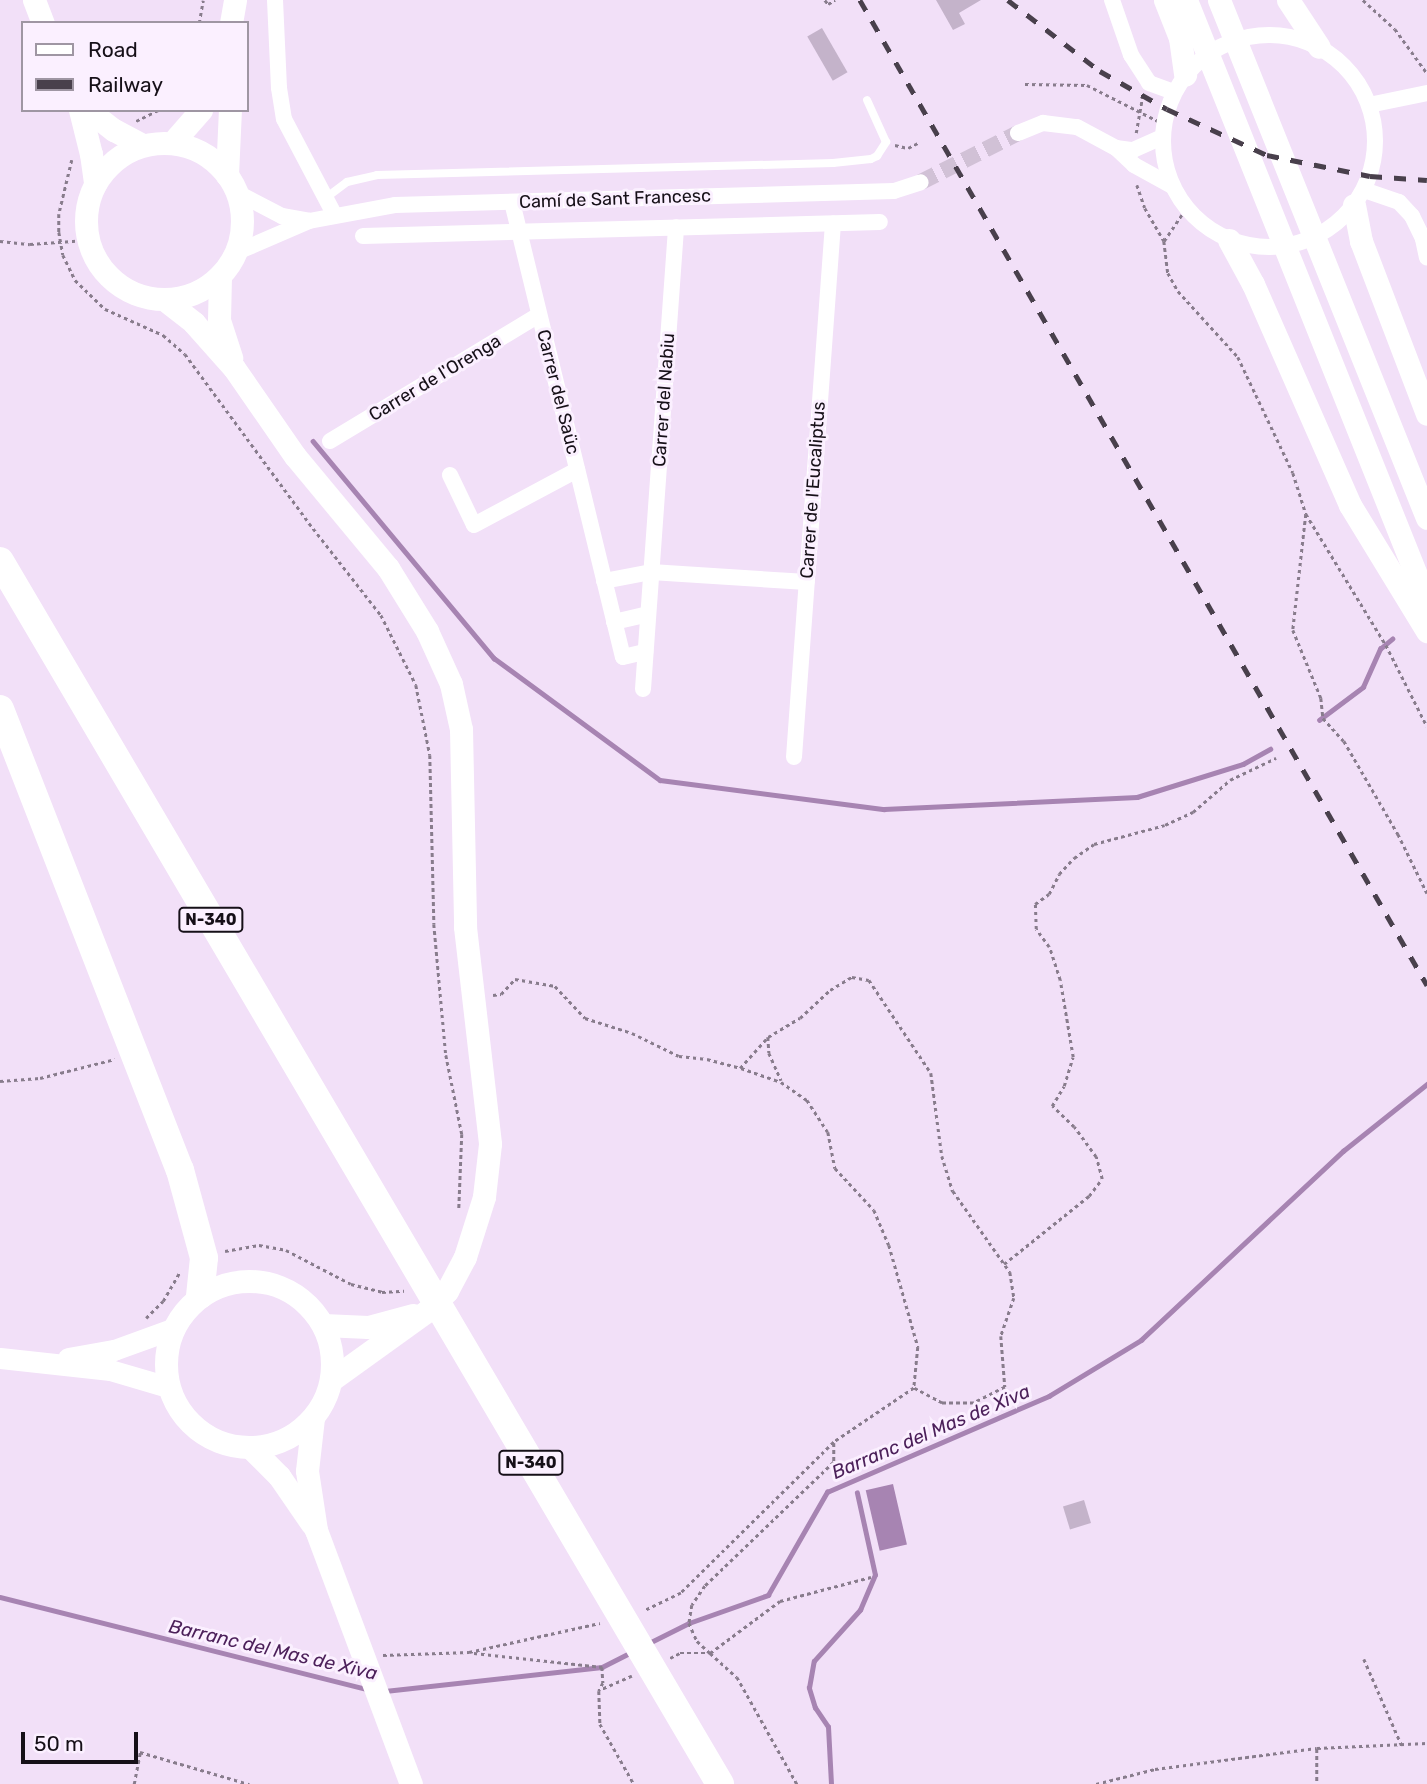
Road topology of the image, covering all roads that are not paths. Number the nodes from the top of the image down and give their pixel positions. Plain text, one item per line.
1 (34, 0) edge
2 (235, 0) edge
3 (246, 0) edge
4 (275, 0) edge
5 (1112, 0) edge
6 (1165, 0) edge
7 (1186, 0) edge
8 (1288, 0) edge
9 (1223, 10) edge
10 (42, 21) edge
11 (231, 21) edge
12 (246, 21) edge
13 (1319, 47) junction
14 (1180, 83) junction
15 (1427, 93) edge
16 (867, 100) dead end
17 (1369, 105) junction
18 (81, 112) edge
19 (91, 112) edge
20 (199, 112) edge
21 (230, 112) edge
22 (1163, 130) junction
23 (1018, 133) tunnel mouth
24 (172, 143) junction
25 (142, 145) junction
26 (1116, 148) junction
27 (920, 182) tunnel mouth
28 (95, 184) junction
29 (232, 184) junction
30 (1172, 186) junction
31 (327, 197) junction
32 (1359, 198) junction
33 (512, 202) junction
34 (334, 215) junction
35 (309, 221) junction
36 (880, 222) dead end
37 (832, 223) junction
38 (676, 228) junction
39 (519, 232) junction
40 (363, 236) dead end
41 (1229, 240) junction
42 (235, 253) junction
43 (1427, 258) edge
44 (220, 276) junction
45 (166, 300) junction
46 (539, 315) junction
47 (234, 368) junction
48 (1427, 414) edge
49 (330, 441) dead end
50 (577, 470) junction
51 (450, 475) dead end
52 (1427, 518) edge
53 (0, 561) edge
54 (651, 572) junction
55 (604, 581) junction
56 (807, 582) junction
57 (1427, 602) edge
58 (648, 614) junction
59 (614, 622) junction
60 (1427, 631) edge
61 (645, 652) junction
62 (643, 689) dead end
63 (0, 709) edge
64 (794, 757) dead end
65 (200, 1295) junction
66 (436, 1315) junction
67 (323, 1325) junction
68 (173, 1329) junction
69 (0, 1356) edge
70 (48, 1362) junction
71 (331, 1380) junction
72 (168, 1387) junction
73 (313, 1418) junction
74 (251, 1448) junction
75 (316, 1530) junction
76 (411, 1784) edge
77 (720, 1784) edge

1 - 10 main road
2 - 11 main road
3 - 12 main road
4 - 31 street
5 - 14 street
6 - 14 main road
7 - 57 main road
8 - 13 main road
9 - 52 main road
13 - 14 street
13 - 17 street
14 - 22 street
15 - 17 street
16 - 31 lane
17 - 32 street
18 - 28 main road
19 - 25 main road
20 - 24 main road
21 - 29 main road
22 - 26 street
22 - 30 street
23 - 26 street
24 - 25 main road
24 - 29 main road
25 - 28 main road
26 - 30 street
27 - 33 street, Camí de Sant Francesc
28 - 45 main road
29 - 35 street, Camí de Sant Francesc
29 - 42 main road
30 - 41 street
31 - 34 street
32 - 41 street
32 - 43 street
32 - 48 main road
33 - 34 street, Camí de Sant Francesc
33 - 39 street, Carrer del Saüc
34 - 35 street, Camí de Sant Francesc
35 - 42 street, Camí de Sant Francesc
36 - 37 street, Camí de Sant Francesc
37 - 38 street, Camí de Sant Francesc
37 - 56 street, Carrer de l'Eucaliptus
38 - 39 street, Camí de Sant Francesc
38 - 54 street, Carrer del Nabiu
39 - 40 street, Camí de Sant Francesc
39 - 46 street, Carrer del Saüc
41 - 60 main road
42 - 44 main road
44 - 45 main road
44 - 47 main road
45 - 47 main road
46 - 49 street, Carrer de l'Orenga
46 - 50 street, Carrer del Saüc
47 - 66 main road
50 - 51 street
50 - 55 street, Carrer del Saüc
53 - 66 highway, N-340
54 - 55 street
54 - 56 street
54 - 58 street, Carrer del Nabiu
55 - 59 street, Carrer del Saüc
56 - 64 street, Carrer de l'Eucaliptus
58 - 59 street
58 - 61 street, Carrer del Nabiu
59 - 61 street, Carrer del Saüc
61 - 62 street, Carrer del Nabiu
63 - 65 highway
65 - 67 main road
65 - 68 main road
66 - 67 main road
66 - 71 main road
66 - 77 highway, N-340
67 - 71 main road
68 - 70 street
68 - 72 main road
69 - 70 street
70 - 72 street
71 - 73 main road
72 - 74 main road
73 - 74 main road
73 - 75 main road
74 - 75 main road
75 - 76 main road

